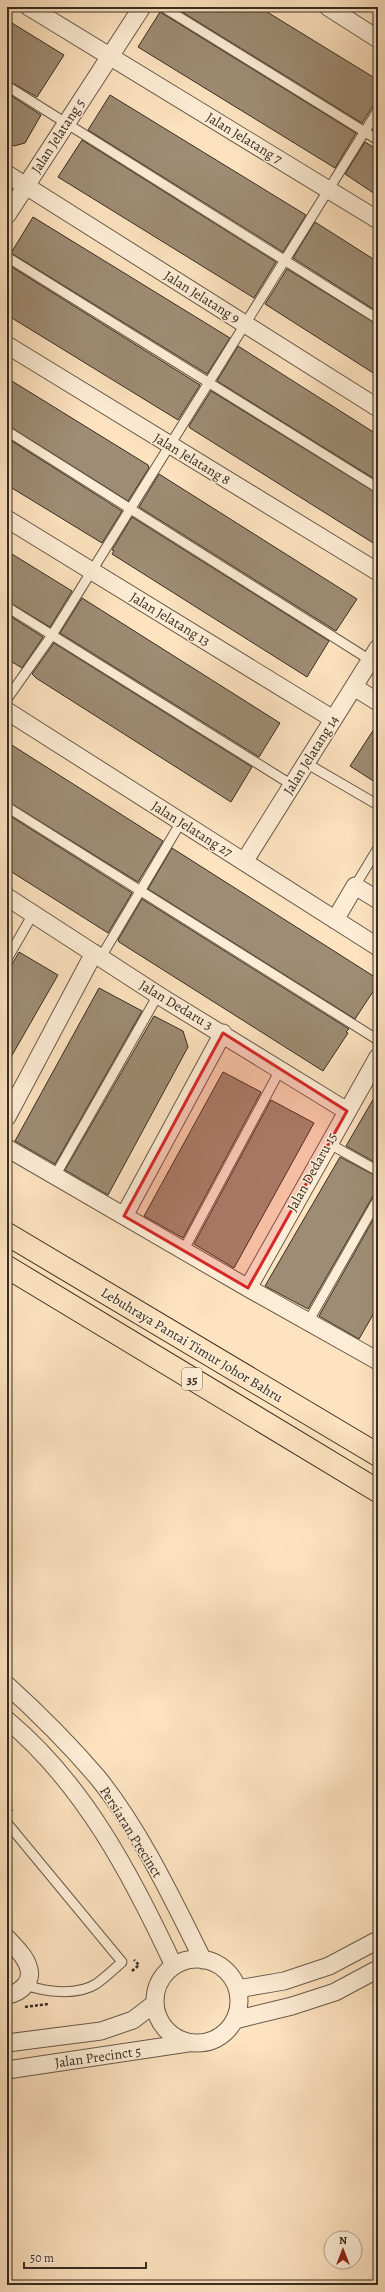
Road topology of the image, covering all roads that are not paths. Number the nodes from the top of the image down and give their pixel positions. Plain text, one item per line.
1 (29, 7) edge
2 (142, 7) edge
3 (163, 7) edge
4 (328, 7) edge
5 (378, 39) edge
6 (110, 57) junction
7 (7, 86) edge
8 (378, 110) edge
9 (66, 124) junction
10 (364, 132) junction
11 (378, 140) edge
12 (7, 174) edge
13 (25, 186) junction
14 (328, 190) junction
15 (7, 215) edge
16 (378, 220) edge
17 (7, 257) edge
18 (286, 260) junction
19 (378, 319) edge
20 (244, 324) junction
21 (7, 345) edge
22 (208, 382) junction
23 (378, 408) edge
24 (7, 431) edge
25 (170, 445) junction
26 (378, 488) edge
27 (130, 508) junction
28 (7, 519) edge
29 (92, 571) junction
30 (378, 572) edge
31 (7, 607) edge
32 (52, 635) junction
33 (374, 654) edge
34 (354, 687) junction
35 (7, 699) edge
36 (378, 702) edge
37 (7, 711) edge
38 (333, 719) junction
39 (306, 763) junction
40 (292, 785) junction
41 (378, 805) edge
42 (7, 807) edge
43 (181, 822) junction
44 (378, 848) edge
45 (244, 862) junction
46 (355, 886) junction
47 (142, 891) junction
48 (7, 897) edge
49 (378, 900) edge
50 (33, 914) junction
51 (335, 920) junction
52 (378, 947) edge
53 (98, 955) junction
54 (7, 959) edge
55 (158, 995) junction
56 (223, 1033) junction
57 (378, 1040) edge
58 (378, 1057) edge
59 (280, 1070) junction
60 (347, 1111) junction
61 (7, 1117) edge
62 (328, 1143) junction
63 (7, 1148) edge
64 (378, 1171) edge
65 (55, 1176) junction
66 (378, 1199) edge
67 (124, 1216) junction
68 (7, 1234) edge
69 (183, 1250) junction
70 (7, 1267) edge
71 (248, 1288) junction
72 (308, 1322) junction
73 (378, 1361) edge
74 (378, 1455) edge
75 (378, 1491) edge
76 (7, 1684) edge
77 (7, 1720) edge
78 (7, 1823) edge
79 (10, 1834) edge
80 (7, 1938) edge
81 (378, 1940) edge
82 (203, 1960) junction
83 (174, 1966) junction
84 (378, 1969) edge
85 (26, 1985) junction
86 (237, 1989) junction
87 (7, 1995) edge
88 (154, 2004) junction
89 (235, 2020) junction
90 (7, 2043) edge
91 (188, 2043) junction
92 (7, 2070) edge

1 - 6 street, Jalan Jelatang 7
2 - 6 street, Jalan Jelatang 5
3 - 10 lane
4 - 5 street
6 - 9 street, Jalan Jelatang 5
6 - 14 street, Jalan Jelatang 7
7 - 9 lane
8 - 10 lane
9 - 13 street, Jalan Jelatang 5
9 - 18 lane
10 - 11 lane
10 - 14 lane
12 - 13 street
13 - 15 street, Jalan Jelatang 5
13 - 20 street, Jalan Jelatang 9
14 - 16 street, Jalan Jelatang 7
14 - 18 lane
17 - 22 lane
18 - 19 lane
18 - 20 lane
20 - 22 lane
20 - 23 street, Jalan Jelatang 9
21 - 25 street, Jalan Jelatang 8
22 - 25 lane
22 - 26 lane
24 - 27 lane
25 - 27 lane
25 - 30 street, Jalan Jelatang 8
27 - 29 lane
27 - 33 lane
28 - 29 street, Jalan Jelatang 13
29 - 32 lane
29 - 38 street, Jalan Jelatang 13
31 - 32 lane
32 - 35 lane
32 - 40 lane
33 - 34 street, Jalan Jelatang 14
34 - 36 street
34 - 38 street, Jalan Jelatang 14
37 - 43 street, Jalan Jelatang 27
38 - 39 street, Jalan Jelatang 14
39 - 40 street, Jalan Jelatang 14
39 - 41 lane
40 - 45 street, Jalan Jelatang 14
42 - 47 lane
43 - 45 street, Jalan Jelatang 27
43 - 47 lane
44 - 46 lane
45 - 51 street, Jalan Jelatang 27
46 - 49 street
46 - 51 street
47 - 53 lane
47 - 57 lane
48 - 50 street, Jalan Dedaru 3
50 - 53 street, Jalan Dedaru 3
50 - 54 lane
51 - 52 street, Jalan Jelatang 27
53 - 55 street, Jalan Dedaru 3
53 - 61 street
55 - 56 street, Jalan Dedaru 3
55 - 65 lane
56 - 59 street, Jalan Dedaru 3
56 - 67 street
58 - 60 street, Jalan Dedaru 15
59 - 60 street, Jalan Dedaru 3
59 - 69 lane
60 - 62 street, Jalan Dedaru 15
62 - 64 lane
62 - 71 street, Jalan Dedaru 15
63 - 65 street
65 - 67 street
66 - 72 lane
67 - 69 street
68 - 74 highway, Lebuhraya Pantai Timur Johor Bahru / 35
69 - 71 street
70 - 75 highway, Lebuhraya Pantai Timur Johor Bahru / 35
71 - 72 street
72 - 73 street
76 - 82 street, Persiaran Precinct
77 - 83 street, Persiaran Precinct
78 - 79 lane
79 - 85 lane
80 - 85 street
81 - 86 street
82 - 83 street
82 - 86 street
83 - 88 street
84 - 89 street
85 - 87 street
86 - 89 street
88 - 90 street, Jalan Precinct 5
88 - 91 street
89 - 91 street
91 - 92 street, Jalan Precinct 5

